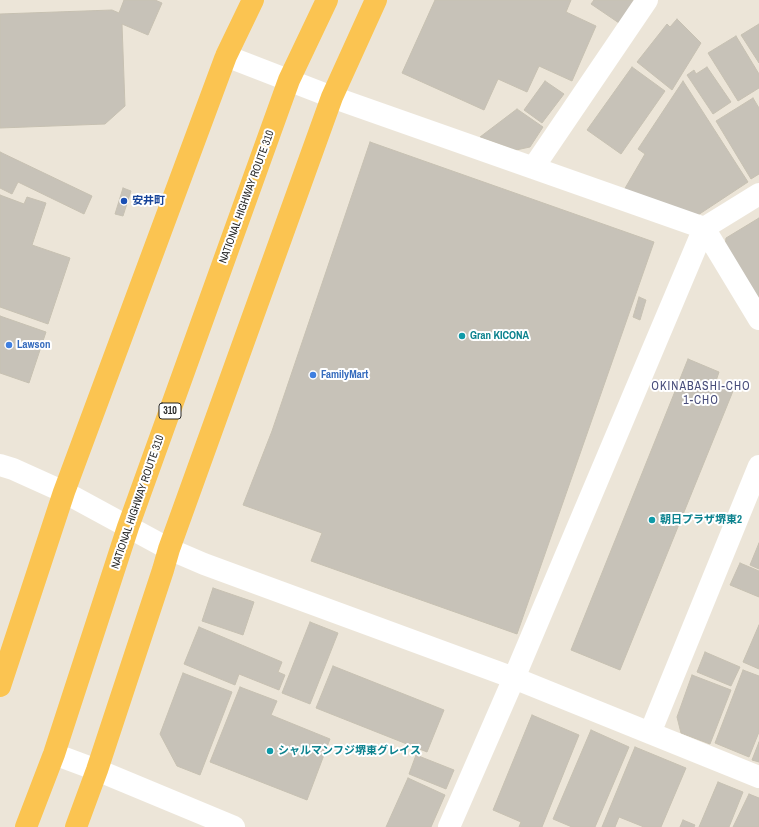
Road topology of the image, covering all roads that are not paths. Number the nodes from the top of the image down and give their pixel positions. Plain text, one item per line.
1 (253, 0) edge
2 (327, 0) edge
3 (376, 0) edge
4 (647, 0) edge
5 (226, 56) junction
6 (289, 80) junction
7 (332, 97) junction
8 (534, 168) junction
9 (759, 194) edge
10 (704, 228) junction
11 (759, 319) edge
12 (0, 465) edge
13 (759, 466) edge
14 (64, 492) junction
15 (128, 527) junction
16 (169, 549) junction
17 (514, 678) junction
18 (0, 686) edge
19 (650, 733) junction
20 (54, 754) junction
21 (97, 770) junction
22 (759, 777) edge
23 (26, 827) edge
24 (76, 827) edge
25 (234, 827) edge
26 (449, 827) edge

1 - 5 highway
2 - 6 highway, NATIONAL HIGHWAY ROUTE 310 / 310
3 - 7 highway
4 - 8 street
5 - 6 street
5 - 14 highway
6 - 7 street
6 - 15 highway, NATIONAL HIGHWAY ROUTE 310 / 310
7 - 8 street
7 - 16 highway
8 - 10 street
9 - 10 street
10 - 11 street
10 - 17 street
12 - 14 street
13 - 19 street
14 - 15 street
14 - 18 highway
15 - 16 street
15 - 20 highway, NATIONAL HIGHWAY ROUTE 310 / 310
16 - 17 street
16 - 21 highway
17 - 19 street
17 - 26 street
19 - 22 street
20 - 21 street
20 - 23 highway, NATIONAL HIGHWAY ROUTE 310 / 310
21 - 24 highway
21 - 25 street

